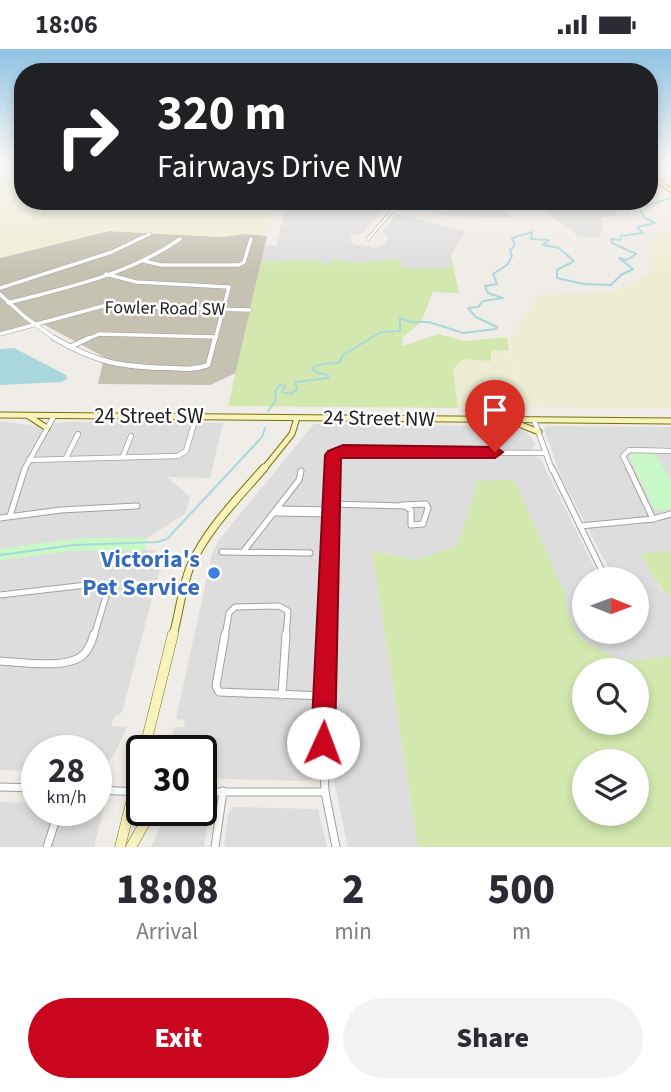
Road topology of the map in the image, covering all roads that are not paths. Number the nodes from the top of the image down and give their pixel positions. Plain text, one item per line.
1 (395, 210) edge
2 (149, 234) dead end
3 (180, 239) dead end
4 (251, 239) dead end
5 (368, 239) dead end
6 (143, 260) junction
7 (106, 274) junction
8 (0, 286) edge
9 (0, 295) edge
10 (8, 303) junction
11 (225, 309) junction
12 (250, 310) dead end
13 (35, 327) junction
14 (0, 334) edge
15 (216, 337) junction
16 (70, 347) junction
17 (0, 415) edge
18 (25, 415) junction
19 (54, 416) junction
20 (298, 418) junction
21 (504, 420) junction
22 (534, 420) junction
23 (671, 421) edge
24 (194, 424) dead end
25 (47, 428) junction
26 (538, 432) junction
27 (78, 434) dead end
28 (131, 436) dead end
29 (671, 451) edge
30 (546, 453) junction
31 (123, 456) junction
32 (66, 459) junction
33 (29, 460) junction
34 (301, 471) dead end
35 (402, 505) junction
36 (137, 506) dead end
37 (331, 509) junction
38 (276, 511) junction
39 (671, 514) edge
40 (10, 516) junction
41 (0, 518) edge
42 (653, 519) junction
43 (580, 526) junction
44 (222, 552) dead end
45 (243, 552) junction
46 (310, 554) dead end
47 (600, 567) edge
48 (2, 594) edge
49 (0, 603) edge
50 (0, 661) edge
51 (282, 695) junction
52 (325, 696) junction
53 (148, 735) edge
54 (0, 787) edge
55 (21, 788) edge
56 (217, 792) edge
57 (223, 792) junction
58 (325, 792) junction
59 (54, 826) edge
60 (127, 826) edge
61 (143, 826) edge
62 (47, 847) edge
63 (120, 847) edge
64 (131, 847) edge
65 (215, 847) edge
66 (336, 847) edge

1 - 5 street
2 - 8 street
3 - 6 street
4 - 6 street
6 - 7 street
7 - 10 street
7 - 11 street
9 - 10 street
10 - 13 street
11 - 12 street, Fowler Road SW
11 - 13 street, Fowler Road SW
11 - 15 street
13 - 14 street, Fowler Road SW
13 - 16 street
15 - 16 street
15 - 16 street
17 - 18 street, 24 Street SW
18 - 19 street, 24 Street SW
18 - 25 street
19 - 20 street, 24 Street SW
19 - 25 street
20 - 21 street, 24 Street NW
20 - 53 street
21 - 22 street, 24 Street NW
21 - 26 street
22 - 23 street, 24 Street NW
22 - 26 street
24 - 31 street
25 - 33 street
26 - 30 street
27 - 32 street
28 - 31 street
29 - 42 street
30 - 37 street
30 - 43 street
31 - 32 street
32 - 33 street
33 - 40 street
34 - 38 street
35 - 35 street
35 - 37 street
36 - 40 street
37 - 38 street
37 - 52 street
38 - 45 street
39 - 42 street
40 - 41 street
42 - 43 street
43 - 47 street
44 - 45 street
45 - 46 street
48 - 49 street
48 - 50 street
51 - 51 street
51 - 52 street
52 - 58 street
54 - 55 street
56 - 57 street
57 - 58 street
57 - 65 street
58 - 66 street
59 - 62 street
60 - 63 street
61 - 64 street

